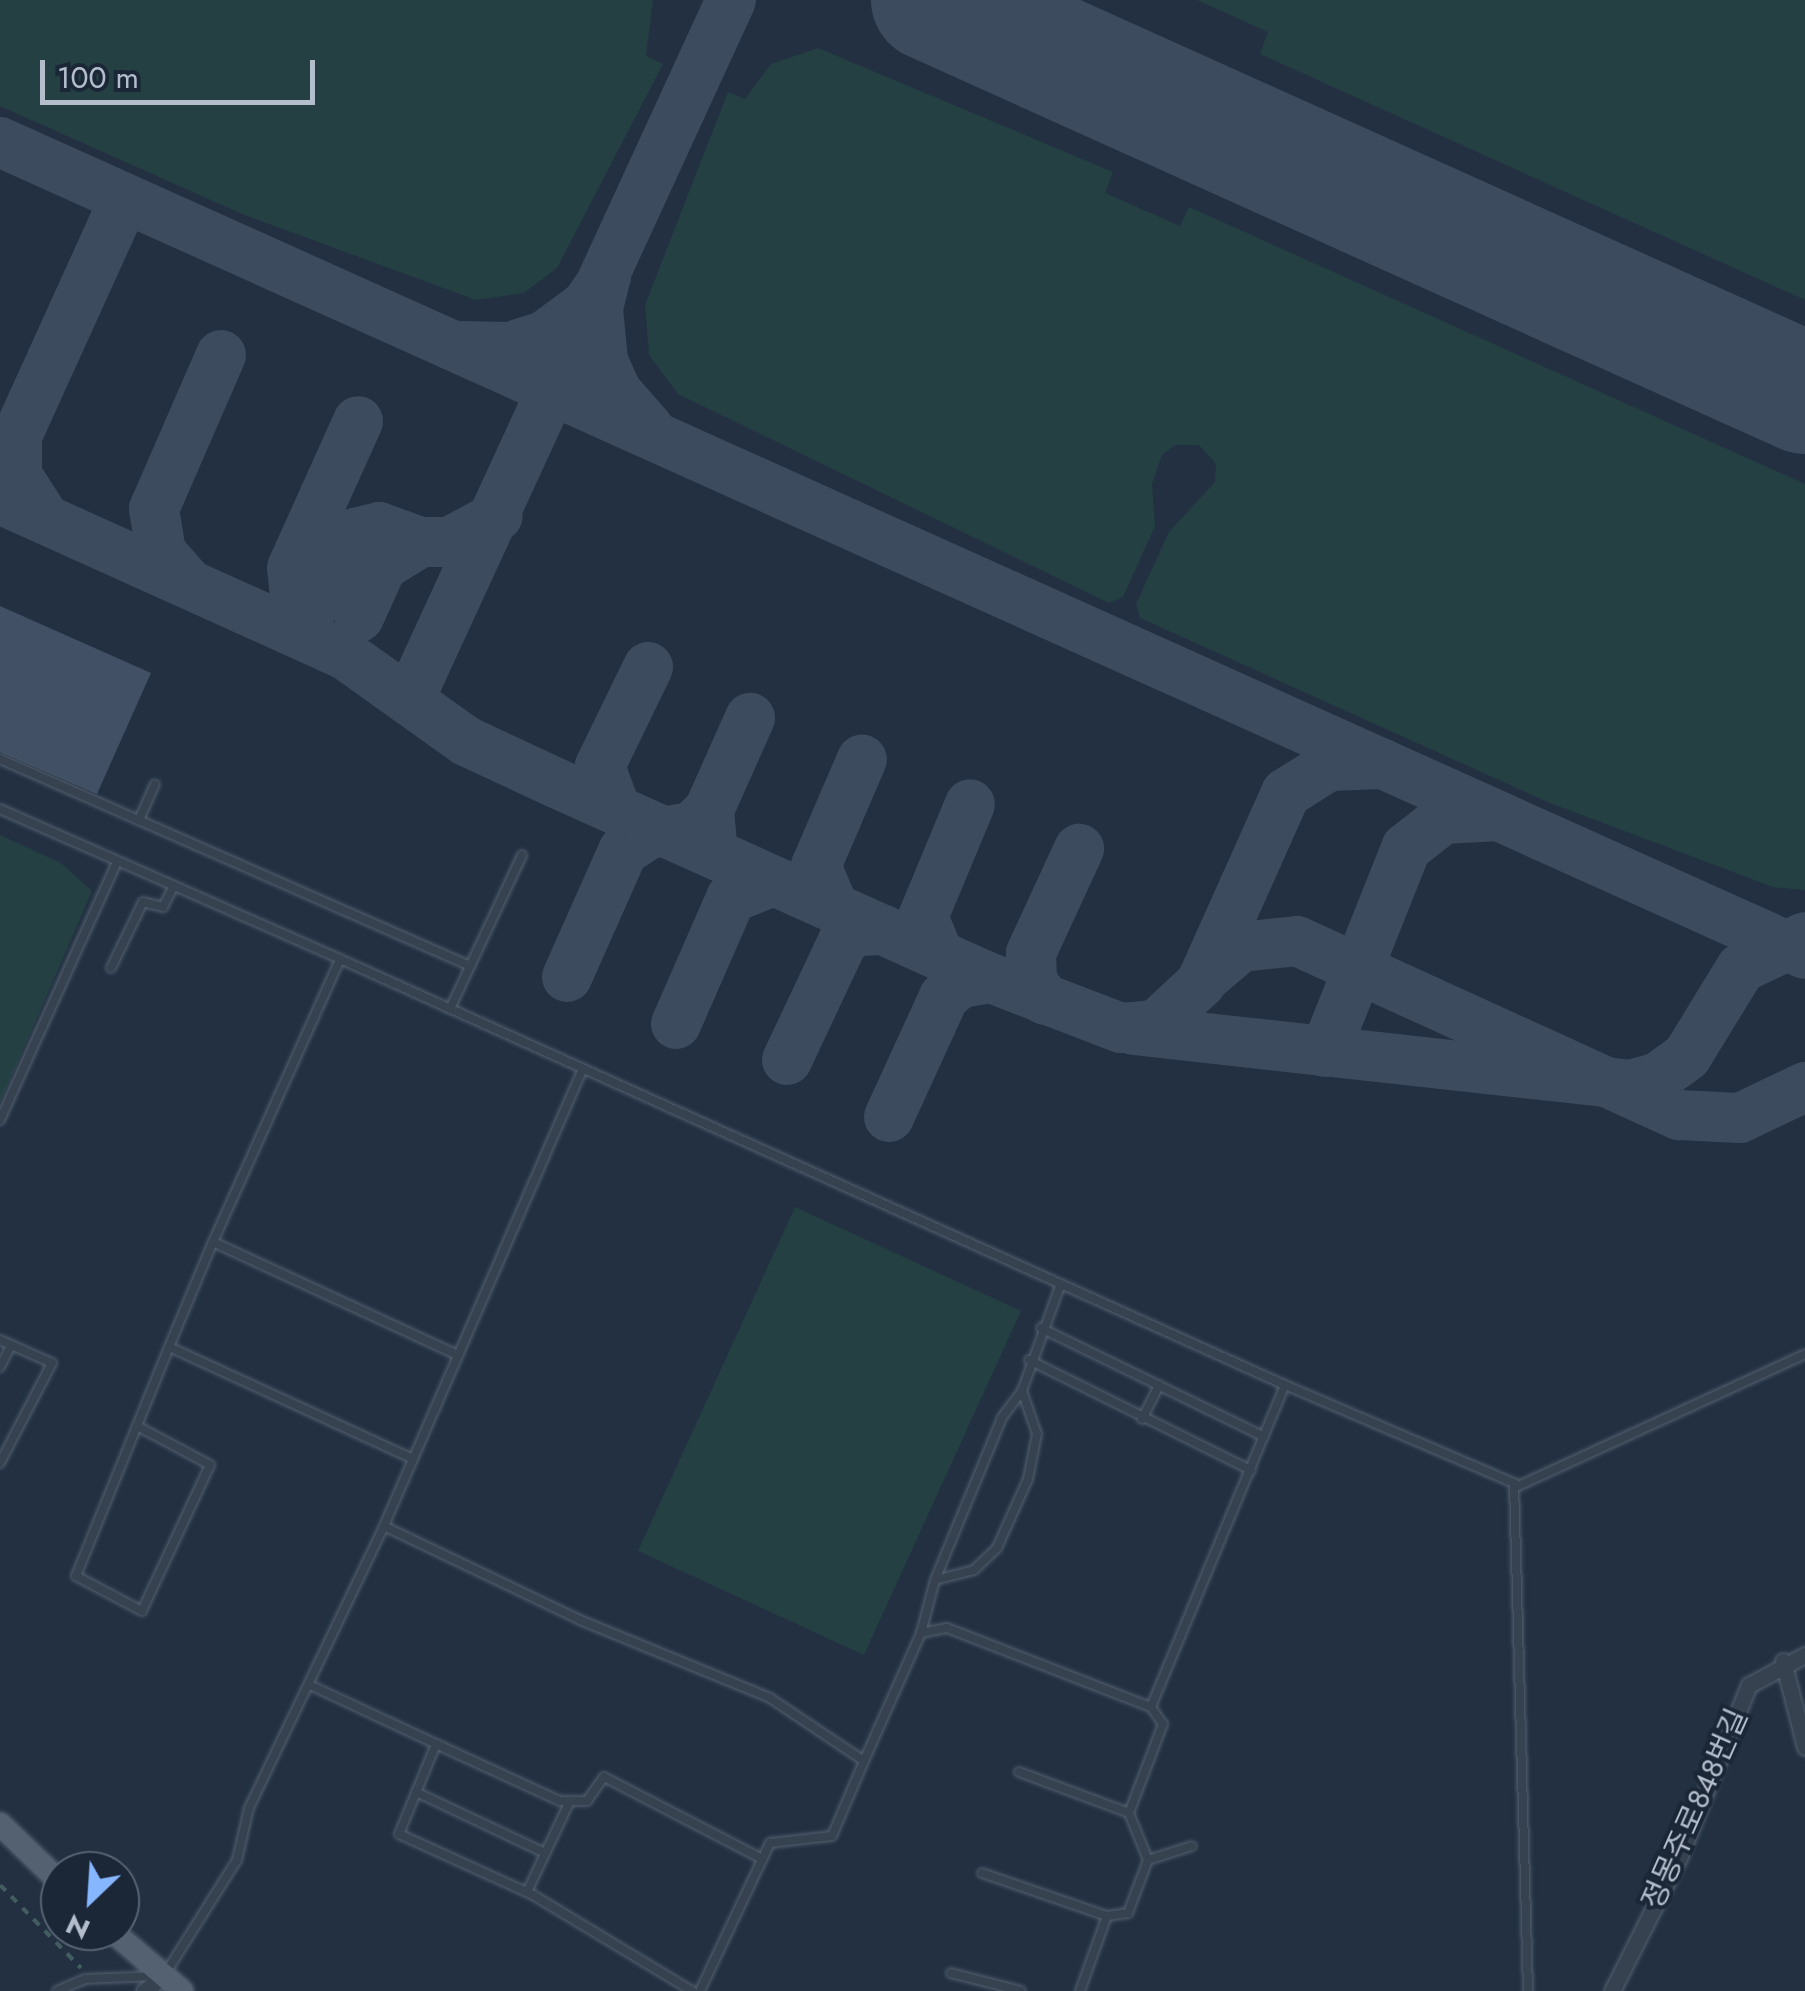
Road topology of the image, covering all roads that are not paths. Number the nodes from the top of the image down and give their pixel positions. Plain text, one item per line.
1 (0, 759) edge
2 (155, 784) dead end
3 (0, 809) edge
4 (139, 820) junction
5 (522, 854) dead end
6 (117, 862) junction
7 (173, 886) junction
8 (340, 959) junction
9 (470, 966) junction
10 (110, 968) dead end
11 (450, 1009) junction
12 (583, 1069) junction
13 (0, 1120) edge
14 (213, 1242) junction
15 (1060, 1286) junction
16 (1041, 1328) junction
17 (0, 1340) edge
18 (11, 1345) junction
19 (169, 1348) junction
20 (1805, 1354) edge
21 (458, 1356) junction
22 (1029, 1360) junction
23 (0, 1367) edge
24 (1285, 1385) junction
25 (1159, 1386) junction
26 (1022, 1391) junction
27 (1142, 1419) junction
28 (137, 1426) junction
29 (1264, 1437) junction
30 (413, 1459) junction
31 (0, 1463) edge
32 (1251, 1470) junction
33 (1514, 1488) junction
34 (384, 1526) junction
35 (935, 1580) junction
36 (921, 1633) junction
37 (1805, 1655) edge
38 (1783, 1661) junction
39 (310, 1685) junction
40 (1151, 1708) junction
41 (436, 1744) junction
42 (1805, 1746) edge
43 (864, 1761) junction
44 (1019, 1772) dead end
45 (416, 1792) junction
46 (570, 1801) junction
47 (1129, 1813) junction
48 (0, 1824) edge
49 (1192, 1846) dead end
50 (545, 1853) junction
51 (762, 1859) junction
52 (1148, 1860) junction
53 (40, 1863) edge
54 (982, 1873) dead end
55 (527, 1892) junction
56 (1107, 1916) junction
57 (135, 1951) edge
58 (952, 1974) dead end
59 (173, 1983) edge
60 (56, 1991) edge
61 (144, 1991) edge
62 (692, 1991) edge
63 (700, 1991) edge
64 (1021, 1991) edge
65 (1080, 1991) edge
66 (1528, 1991) edge
67 (1612, 1991) edge

1 - 4 lane
2 - 4 lane
3 - 6 lane
4 - 9 lane
5 - 9 lane
6 - 7 lane
6 - 13 lane
7 - 8 lane
7 - 10 lane
8 - 11 lane
8 - 14 lane
9 - 11 lane
11 - 12 lane
12 - 15 lane
12 - 21 lane
14 - 19 lane
14 - 21 lane
15 - 16 lane
15 - 24 lane
16 - 22 lane
16 - 25 lane
17 - 18 lane
18 - 23 lane
18 - 31 lane
19 - 28 lane
19 - 30 lane
20 - 33 lane
21 - 30 lane
22 - 26 lane
22 - 27 lane
24 - 29 lane
24 - 33 lane
25 - 27 lane
25 - 29 lane
26 - 35 lane
26 - 35 lane
27 - 32 lane
28 - 28 lane
29 - 32 lane
30 - 34 lane
32 - 40 lane
33 - 66 lane
34 - 39 lane
34 - 43 lane
35 - 36 lane
36 - 40 lane
36 - 43 lane
37 - 38 street, 정몽주로848번길
38 - 42 street
38 - 67 street, 정몽주로848번길
39 - 41 lane
39 - 59 lane
40 - 47 lane
41 - 45 lane
41 - 46 lane
43 - 51 lane
44 - 47 lane
45 - 50 lane
45 - 55 lane
46 - 50 lane
46 - 51 lane
47 - 52 lane
48 - 53 main road
49 - 52 lane
50 - 55 lane
51 - 63 lane
52 - 56 lane
54 - 56 lane
55 - 62 lane
56 - 65 lane
57 - 59 main road
58 - 64 lane
59 - 60 lane
59 - 61 street

